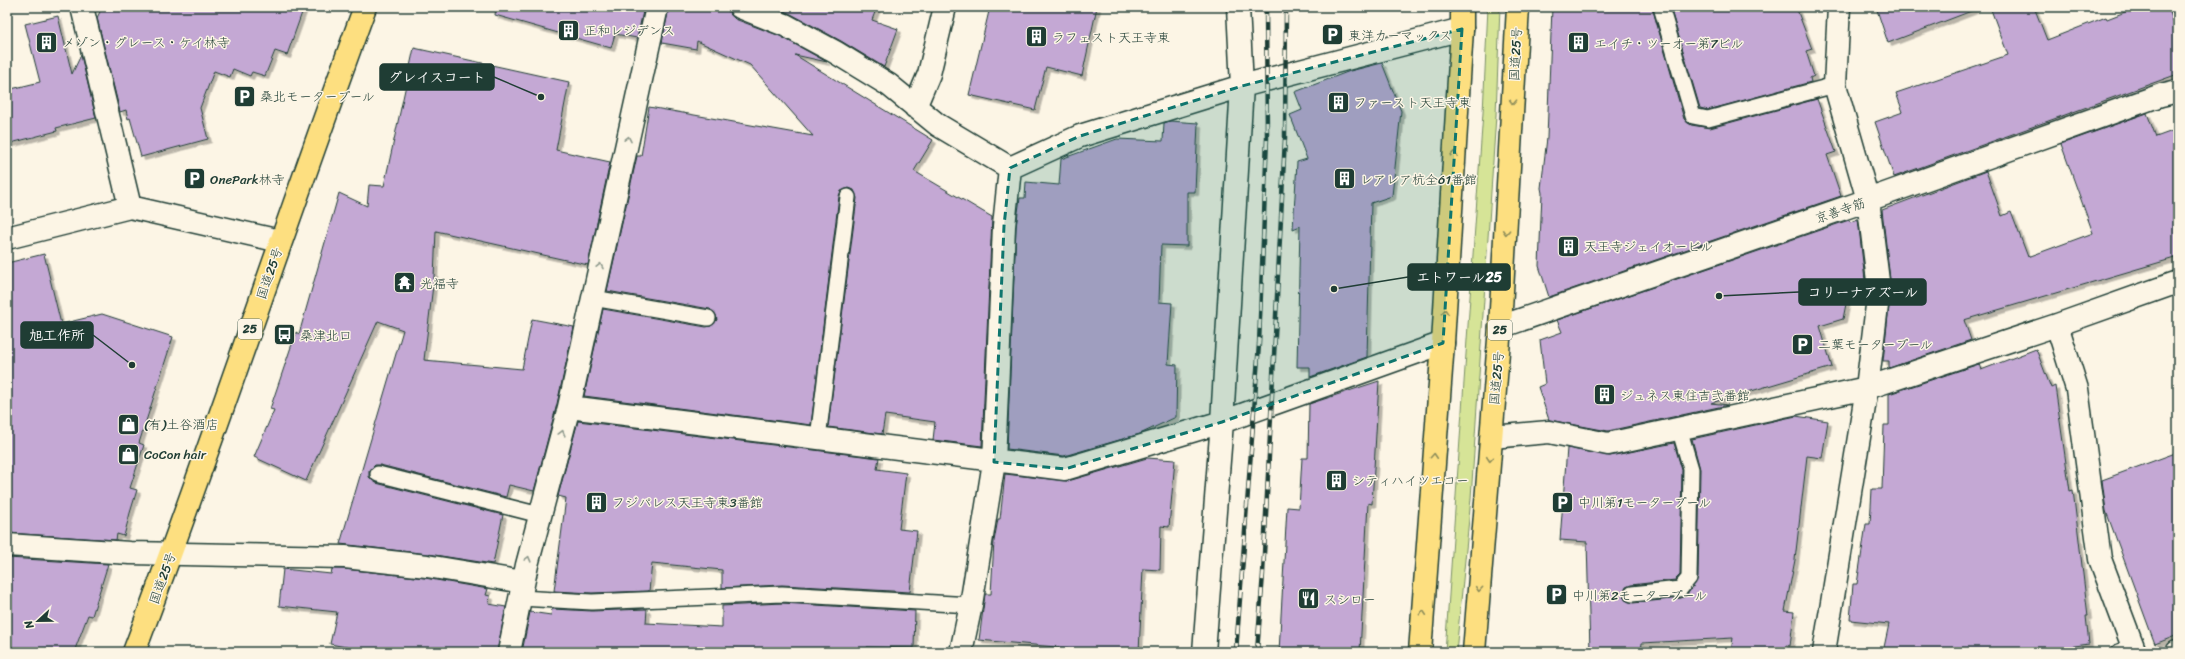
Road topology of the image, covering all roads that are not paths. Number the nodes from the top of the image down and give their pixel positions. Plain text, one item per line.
1 (82, 7) edge
2 (365, 7) edge
3 (657, 7) edge
4 (740, 7) edge
5 (945, 7) edge
6 (1238, 7) edge
7 (1462, 7) edge
8 (1518, 7) edge
9 (1660, 7) edge
10 (1839, 7) edge
11 (1462, 28) junction
12 (1835, 85) junction
13 (1242, 86) junction
14 (2178, 91) edge
15 (915, 107) junction
16 (1010, 168) junction
17 (848, 197) dead end
18 (1868, 200) junction
19 (130, 207) junction
20 (7, 238) edge
21 (280, 241) junction
22 (2178, 282) edge
23 (593, 298) junction
24 (708, 318) dead end
25 (2057, 325) junction
26 (1500, 328) junction
27 (1443, 343) junction
28 (1867, 388) junction
29 (568, 407) junction
30 (1222, 422) junction
31 (1679, 428) junction
32 (1492, 437) junction
33 (818, 438) junction
34 (994, 462) junction
35 (378, 474) dead end
36 (540, 515) junction
37 (7, 545) edge
38 (171, 554) junction
39 (521, 590) junction
40 (1632, 594) dead end
41 (972, 605) junction
42 (2129, 650) edge
43 (134, 652) edge
44 (509, 652) edge
45 (961, 652) edge
46 (1204, 652) edge
47 (1420, 652) edge
48 (1474, 652) edge
49 (1824, 652) edge

1 - 19 street
2 - 21 highway, 国道25号 / 25
23 -> 3 street
4 - 15 street
5 - 15 street
6 - 13 street
7 - 11 highway
8 -> 26 highway, 国道25号 / 25
9 - 12 lane
10 - 12 street
11 - 13 street
27 -> 11 highway
12 - 18 street
13 - 16 street
13 - 30 street
14 - 18 street, 京善寺筋
15 - 16 street
16 - 34 street
17 - 33 lane
18 - 26 street, 京善寺筋
18 - 28 street
19 - 20 street
19 - 21 street
21 - 38 highway, 国道25号 / 25
22 - 25 street
23 - 24 lane
23 - 29 street
25 - 28 street
25 - 42 street
26 - 32 highway, 国道25号 / 25
27 - 30 street
47 -> 27 highway
28 - 31 street
28 - 49 street
29 - 33 street
36 -> 29 street
30 - 34 street
30 - 46 street
31 - 32 street
31 - 40 lane
32 -> 48 highway, 国道25号 / 25
33 - 34 street
34 - 41 street
35 - 36 lane
39 -> 36 street
37 - 38 street
38 - 39 street
38 - 43 highway, 国道25号 / 25
39 - 41 lane
39 - 44 street
41 - 45 street

